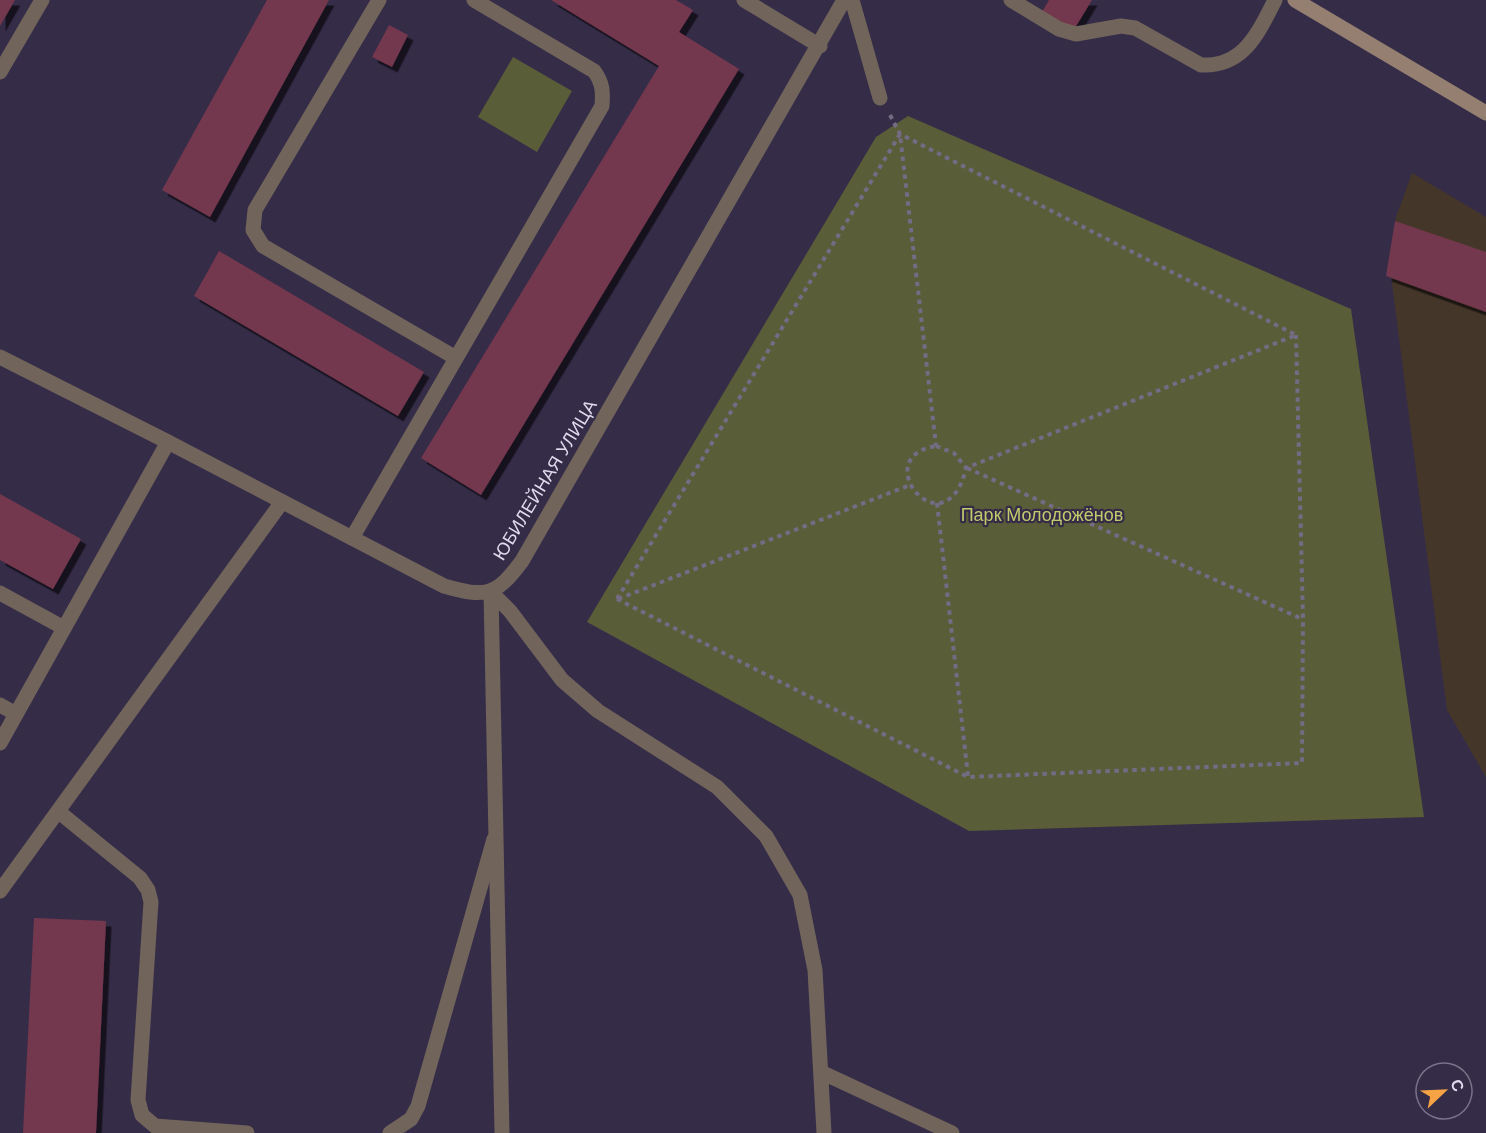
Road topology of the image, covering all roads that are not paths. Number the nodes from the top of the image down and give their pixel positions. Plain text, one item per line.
1 (42, 0) edge
2 (379, 0) edge
3 (474, 0) edge
4 (744, 0) edge
5 (844, 0) edge
6 (852, 0) edge
7 (1011, 0) edge
8 (1275, 0) edge
9 (1295, 0) edge
10 (820, 46) junction
11 (0, 72) edge
12 (880, 98) road end
13 (1486, 113) edge
14 (0, 357) edge
15 (456, 358) junction
16 (168, 442) junction
17 (282, 502) junction
18 (352, 538) junction
19 (491, 592) junction
20 (0, 593) edge
21 (64, 628) junction
22 (0, 705) edge
23 (16, 714) junction
24 (0, 743) edge
25 (58, 812) junction
26 (496, 833) junction
27 (0, 891) edge
28 (823, 1073) junction
29 (247, 1133) edge
30 (390, 1133) edge
31 (502, 1133) edge
32 (824, 1133) edge
33 (952, 1133) edge

1 - 11 street
2 - 15 street
3 - 15 street
4 - 10 street
5 - 10 street, ЮБИЛЕЙНАЯ УЛИЦА
6 - 12 street
7 - 8 street
9 - 13 main road
10 - 19 street, ЮБИЛЕЙНАЯ УЛИЦА
14 - 16 street
15 - 18 street
16 - 17 street
16 - 21 street
17 - 18 street
17 - 25 street
18 - 19 street
19 - 26 street
19 - 28 street
20 - 21 street
21 - 23 street
22 - 23 street
23 - 24 street
25 - 27 street
25 - 29 street
26 - 30 street
26 - 31 street
28 - 32 street
28 - 33 street

